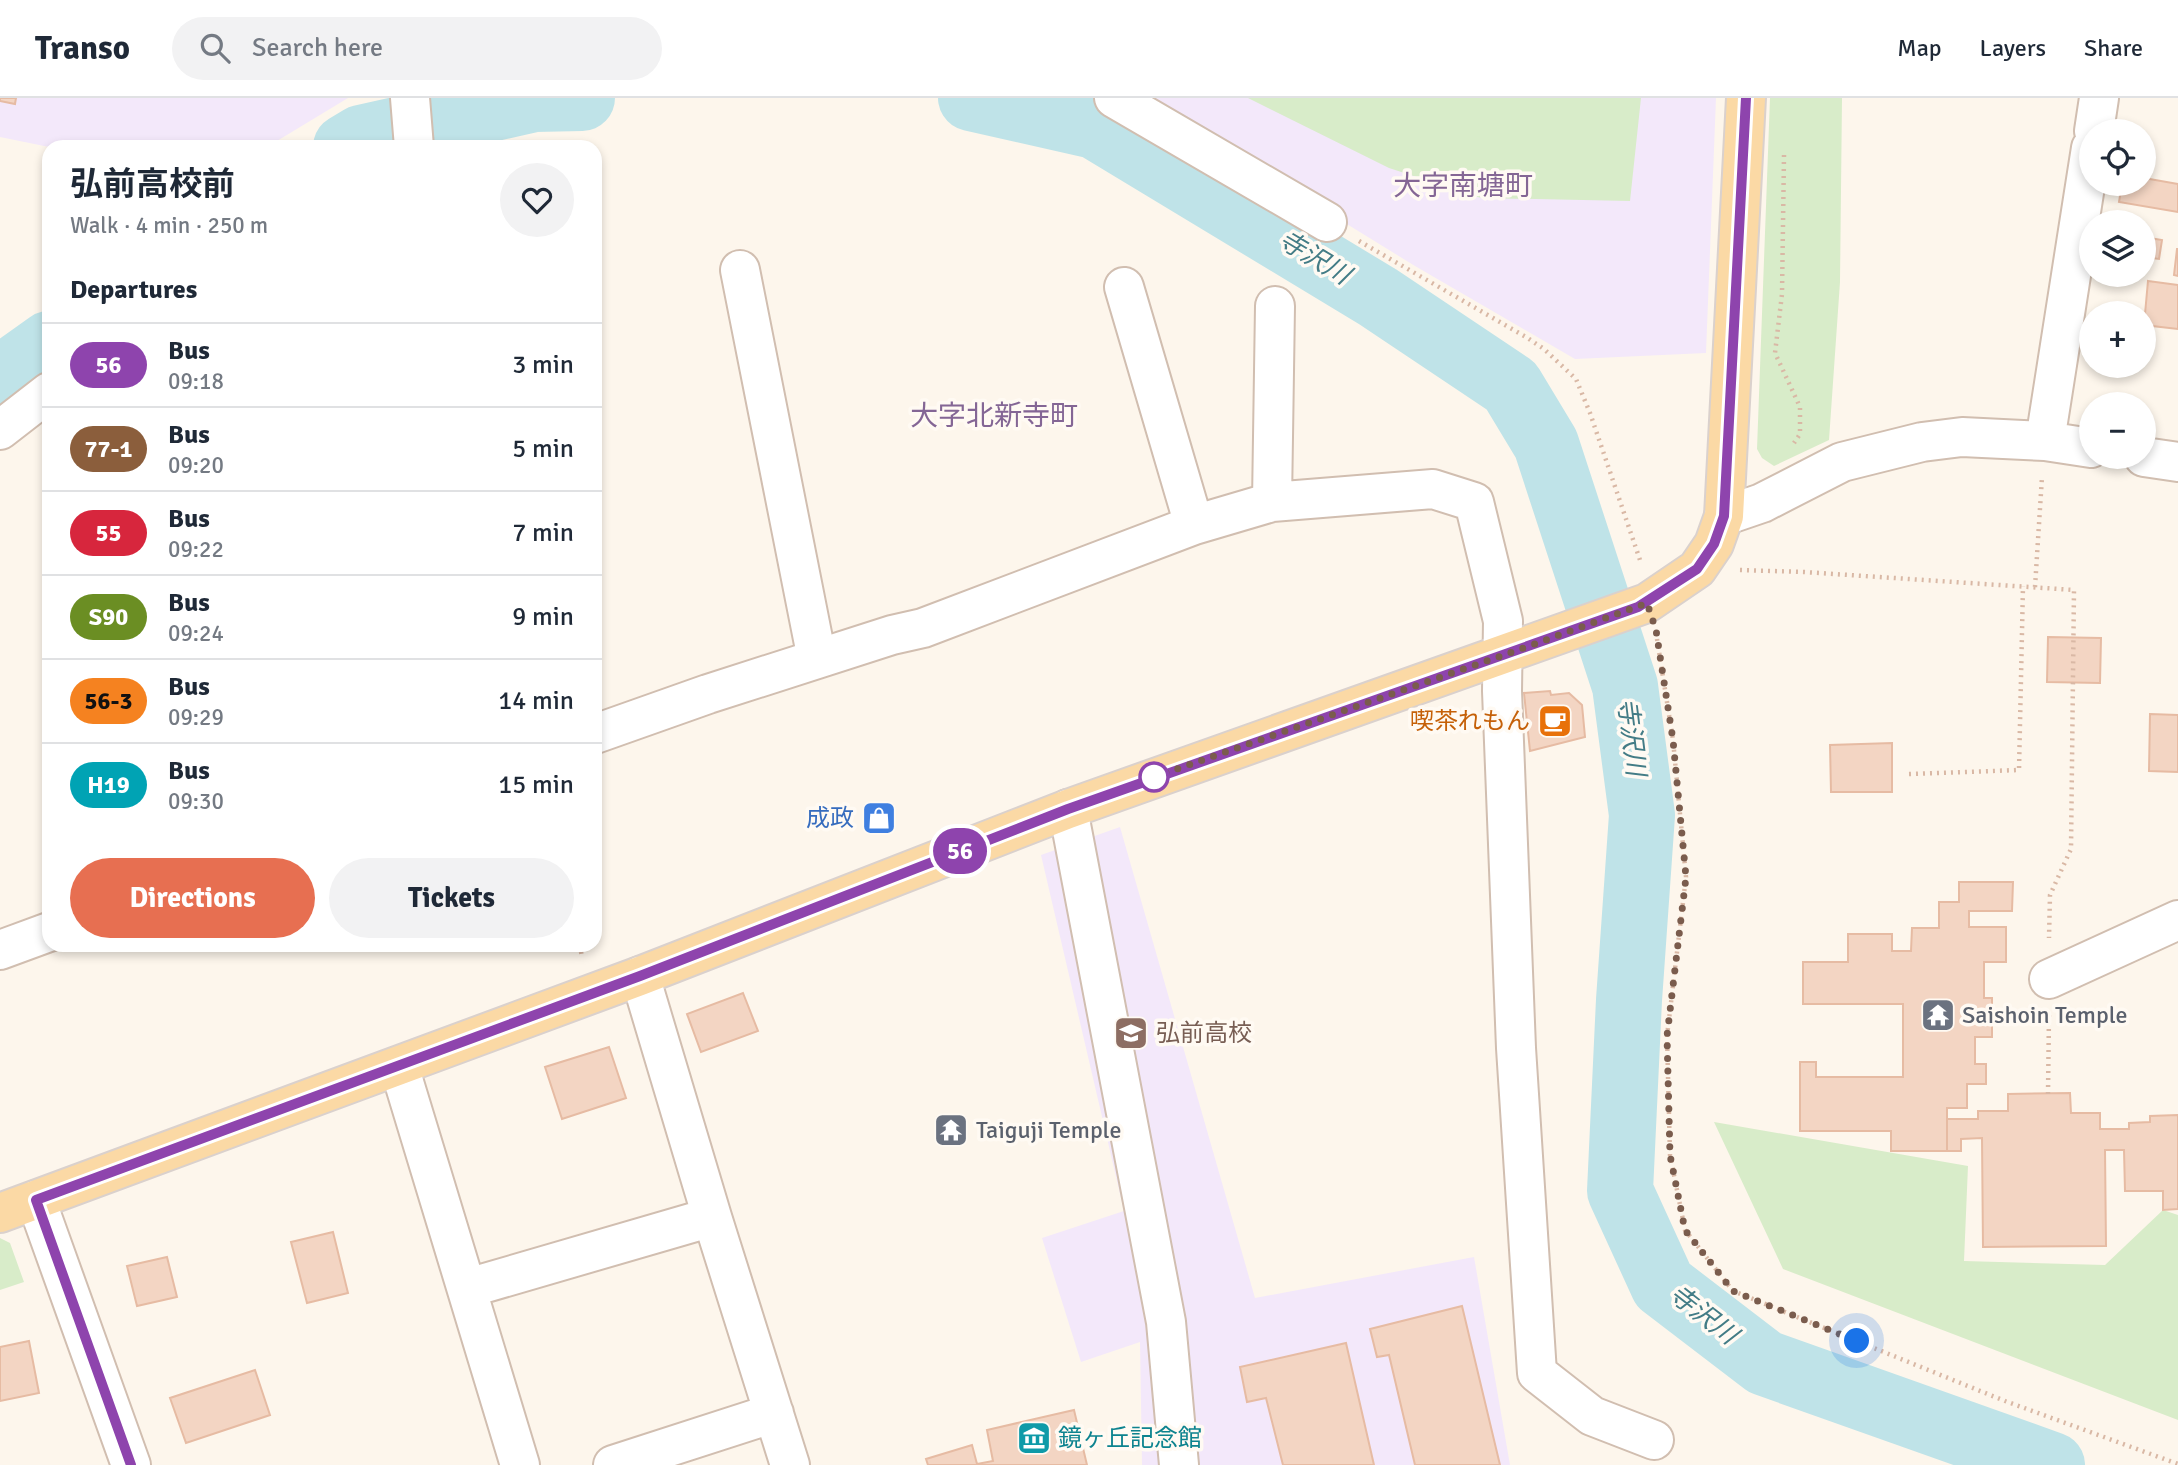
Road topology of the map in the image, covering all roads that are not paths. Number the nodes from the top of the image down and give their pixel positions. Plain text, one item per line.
1 (1114, 98) edge
2 (1746, 98) edge
3 (2099, 98) edge
4 (410, 101) edge
5 (2096, 119) edge
6 (413, 140) edge
7 (2083, 196) edge
8 (1327, 222) road end
9 (740, 270) dead end
10 (1124, 287) dead end
11 (1275, 306) dead end
12 (42, 396) edge
13 (3, 421) edge
14 (2045, 441) junction
15 (2079, 446) edge
16 (2156, 459) edge
17 (2178, 462) edge
18 (1272, 502) junction
19 (1724, 516) junction
20 (1194, 525) junction
21 (1510, 653) junction
22 (817, 659) junction
23 (602, 732) edge
24 (1068, 809) junction
25 (2178, 920) edge
26 (42, 935) edge
27 (0, 950) edge
28 (640, 976) junction
29 (2049, 979) road end
30 (399, 1066) junction
31 (36, 1200) junction
32 (0, 1213) edge
33 (712, 1217) junction
34 (468, 1288) junction
35 (774, 1413) junction
36 (1654, 1440) dead end
37 (131, 1465) edge
38 (520, 1465) edge
39 (613, 1465) edge
40 (790, 1465) edge
41 (1179, 1465) edge

1 - 8 street
2 - 19 main road
3 - 5 street
4 - 6 street
7 - 14 street
9 - 22 street
10 - 20 street
11 - 18 street
12 - 13 street
14 - 15 street
14 - 19 street
16 - 17 street
18 - 20 street
18 - 21 street
19 - 21 main road
20 - 22 street
21 - 24 main road
21 - 36 street
22 - 23 street
24 - 28 main road
24 - 41 street
25 - 29 street
26 - 27 street
28 - 30 main road
28 - 33 street
30 - 31 main road
30 - 34 street
31 - 32 main road
31 - 37 street
33 - 34 street
33 - 35 street
34 - 38 street
35 - 39 street
35 - 40 street

